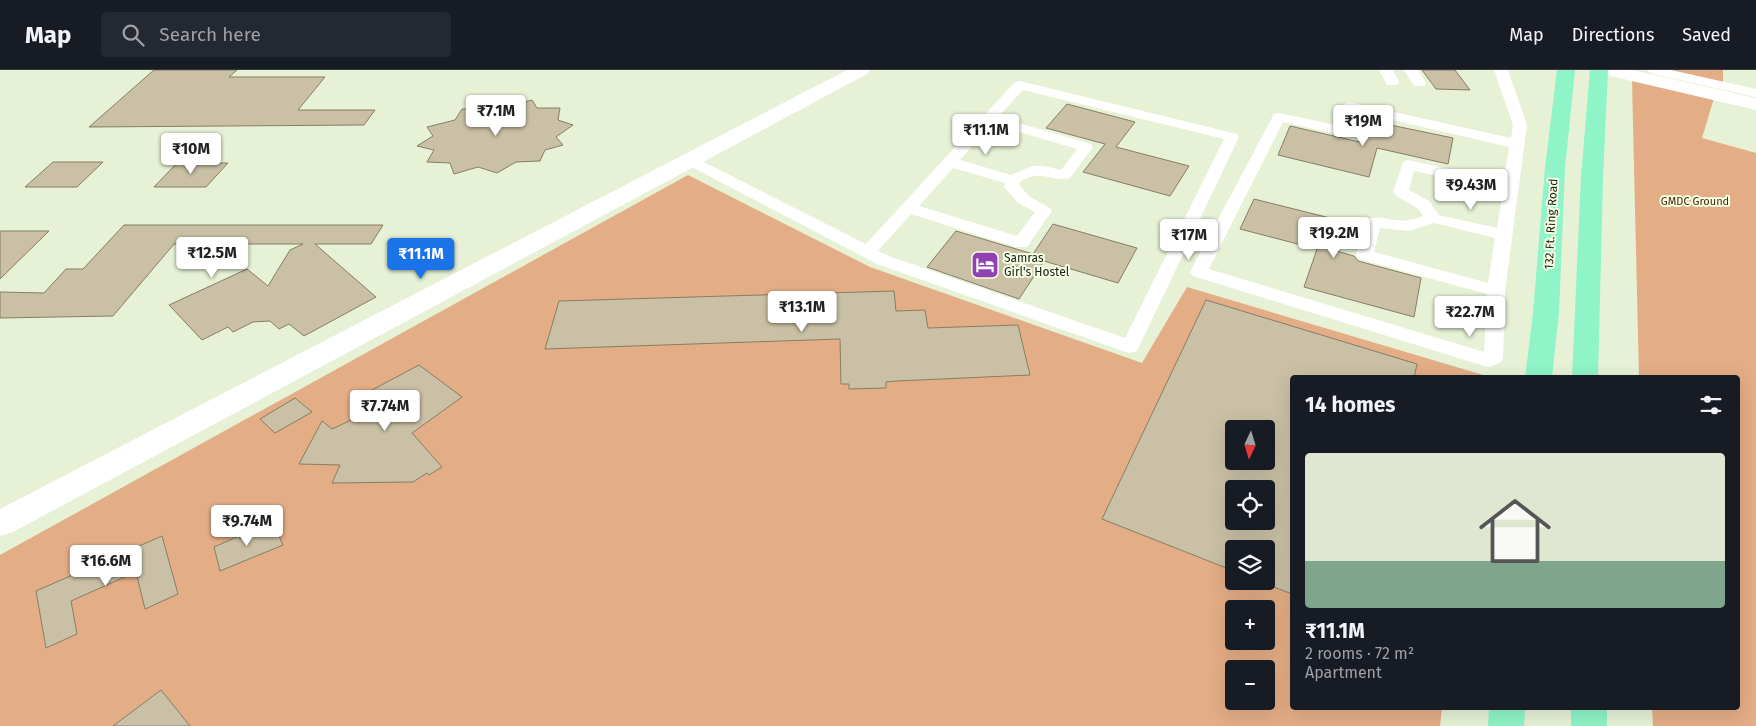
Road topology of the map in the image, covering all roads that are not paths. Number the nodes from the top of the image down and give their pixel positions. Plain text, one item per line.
1 (860, 70) edge
2 (1411, 70) edge
3 (1501, 70) edge
4 (1566, 70) edge
5 (1599, 70) edge
6 (1640, 70) edge
7 (1653, 70) edge
8 (1615, 73) edge
9 (1419, 83) dead end
10 (1756, 93) edge
11 (1756, 98) edge
12 (1756, 106) edge
13 (989, 119) junction
14 (1517, 144) junction
15 (689, 160) junction
16 (950, 162) junction
17 (1013, 180) junction
18 (1511, 187) junction
19 (909, 208) junction
20 (1432, 218) junction
21 (1504, 235) junction
22 (868, 252) junction
23 (1496, 291) junction
24 (1538, 375) edge
25 (1585, 375) edge
26 (0, 524) edge
27 (1508, 710) edge
28 (1590, 710) edge
29 (1506, 726) edge
30 (1588, 726) edge

1 - 15 street
2 - 9 street
3 - 14 street
4 - 24 main road, 132 Ft. Ring Road
5 - 25 main road
6 - 11 street
7 - 10 street
8 - 12 street
13 - 16 street
13 - 17 street
13 - 22 street
14 - 18 street
14 - 23 street
15 - 22 street
15 - 26 street
16 - 17 street
16 - 19 street
17 - 19 street
18 - 20 street
18 - 21 street
19 - 22 street
20 - 21 street
20 - 23 street
21 - 23 street
27 - 29 main road
28 - 30 main road

